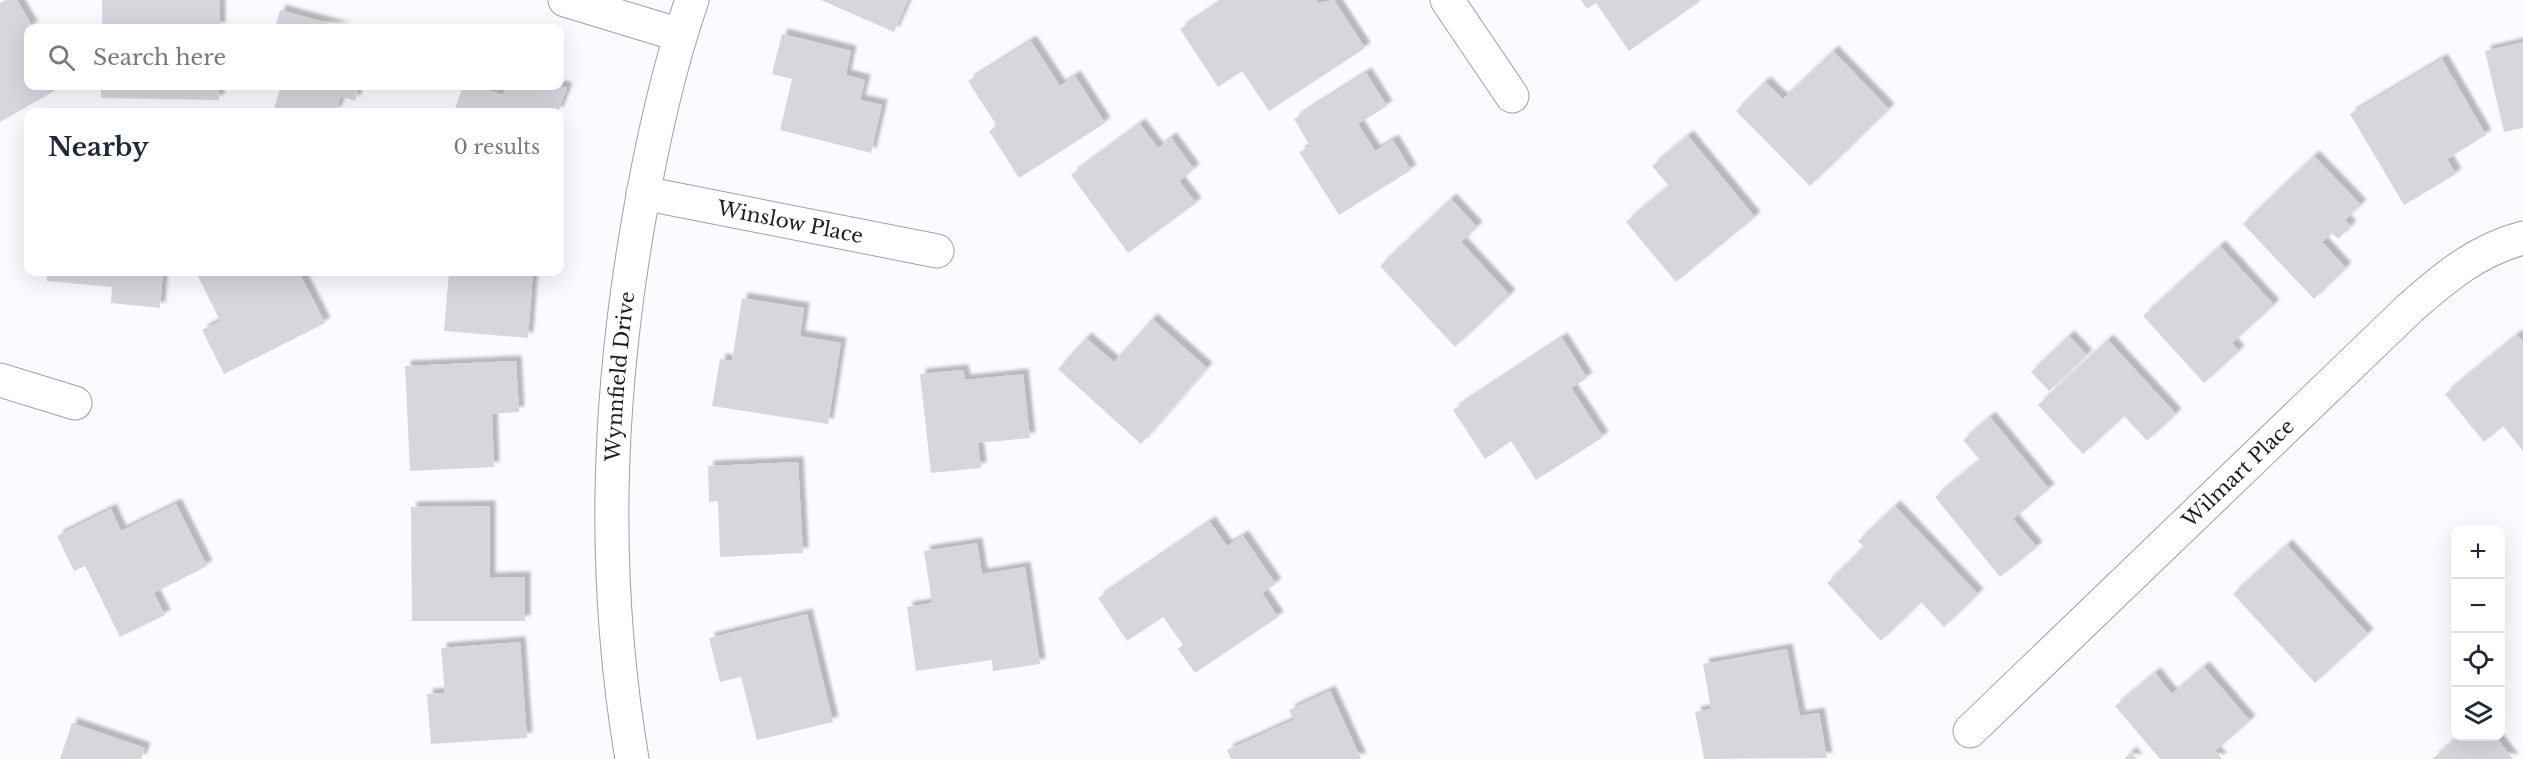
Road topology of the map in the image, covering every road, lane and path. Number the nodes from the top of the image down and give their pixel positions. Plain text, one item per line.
1 (565, 0) edge
2 (692, 0) edge
3 (1447, 0) edge
4 (680, 35) junction
5 (1512, 96) dead end
6 (643, 193) junction
7 (2523, 238) edge
8 (937, 251) dead end
9 (0, 380) edge
10 (75, 403) dead end
11 (1970, 731) dead end
12 (632, 759) edge

1 - 4 street
2 - 4 street, Wynnfield Drive
3 - 5 street
4 - 6 street, Wynnfield Drive
6 - 8 street, Winslow Place
6 - 12 street, Wynnfield Drive
7 - 11 street, Wilmart Place
9 - 10 street

